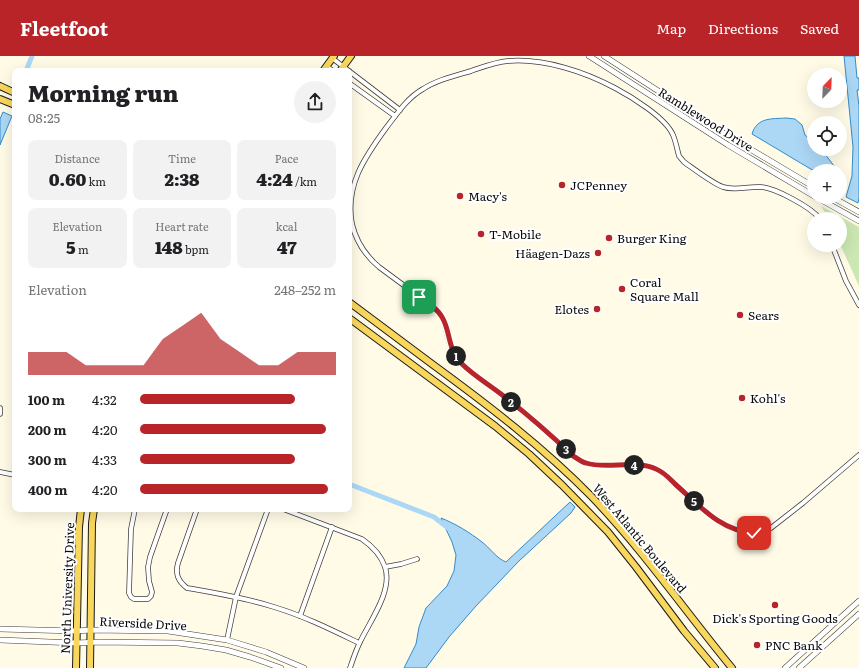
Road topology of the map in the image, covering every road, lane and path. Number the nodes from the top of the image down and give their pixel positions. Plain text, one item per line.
1 (351, 56) edge
2 (590, 56) edge
3 (604, 56) edge
4 (333, 57) edge
5 (326, 68) edge
6 (340, 68) edge
7 (342, 68) edge
8 (352, 73) edge
9 (352, 85) edge
10 (0, 86) edge
11 (12, 92) edge
12 (0, 99) edge
13 (12, 105) edge
14 (400, 110) junction
15 (395, 116) junction
16 (807, 183) edge
17 (807, 191) edge
18 (352, 194) edge
19 (828, 204) edge
20 (845, 204) edge
21 (812, 212) edge
22 (858, 212) edge
23 (857, 220) edge
24 (352, 222) edge
25 (835, 252) edge
26 (352, 304) edge
27 (859, 306) edge
28 (352, 320) edge
29 (0, 408) edge
30 (0, 414) edge
31 (859, 455) edge
32 (0, 472) edge
33 (12, 474) edge
34 (81, 512) edge
35 (94, 512) edge
36 (134, 512) edge
37 (166, 512) edge
38 (196, 512) edge
39 (267, 512) edge
40 (291, 512) edge
41 (332, 527) junction
42 (416, 559) dead end
43 (385, 567) junction
44 (236, 597) junction
45 (859, 601) edge
46 (859, 614) edge
47 (300, 616) junction
48 (0, 629) edge
49 (90, 630) junction
50 (76, 631) junction
51 (0, 640) edge
52 (227, 640) junction
53 (90, 643) junction
54 (360, 643) junction
55 (76, 644) junction
56 (76, 668) edge
57 (90, 668) edge
58 (281, 668) edge
59 (304, 668) edge
60 (350, 668) edge
61 (715, 668) edge
62 (732, 668) edge
63 (785, 668) edge
64 (800, 668) edge

1 - 7 main road
2 - 17 street, Ramblewood Drive
3 - 16 street, Ramblewood Drive
4 - 5 main road
4 - 6 street
8 - 14 street
9 - 15 street
10 - 11 main road
12 - 13 main road
14 - 15 street
14 - 21 street
15 - 18 street
19 - 23 street, Ramblewood Drive
20 - 22 street
24 - 31 street
25 - 27 street
26 - 62 main road, West Atlantic Boulevard
28 - 61 main road, West Atlantic Boulevard
29 - 30 street
32 - 33 street
34 - 50 main road, North University Drive
35 - 49 main road, North University Drive
36 - 37 street
38 - 44 street
39 - 44 street
40 - 41 street
41 - 43 street
41 - 47 street
42 - 43 street
43 - 54 street
44 - 47 street
44 - 52 street
45 - 63 street
46 - 64 street
47 - 54 street
48 - 50 street, Riverside Drive
49 - 50 street, Riverside Drive
49 - 52 street, Riverside Drive
49 - 53 main road, North University Drive
50 - 55 main road, North University Drive
51 - 55 street, Riverside Drive
52 - 59 street, Riverside Drive
53 - 55 street, Riverside Drive
53 - 57 main road, North University Drive
53 - 58 street, Riverside Drive
54 - 60 street
55 - 56 main road, North University Drive

